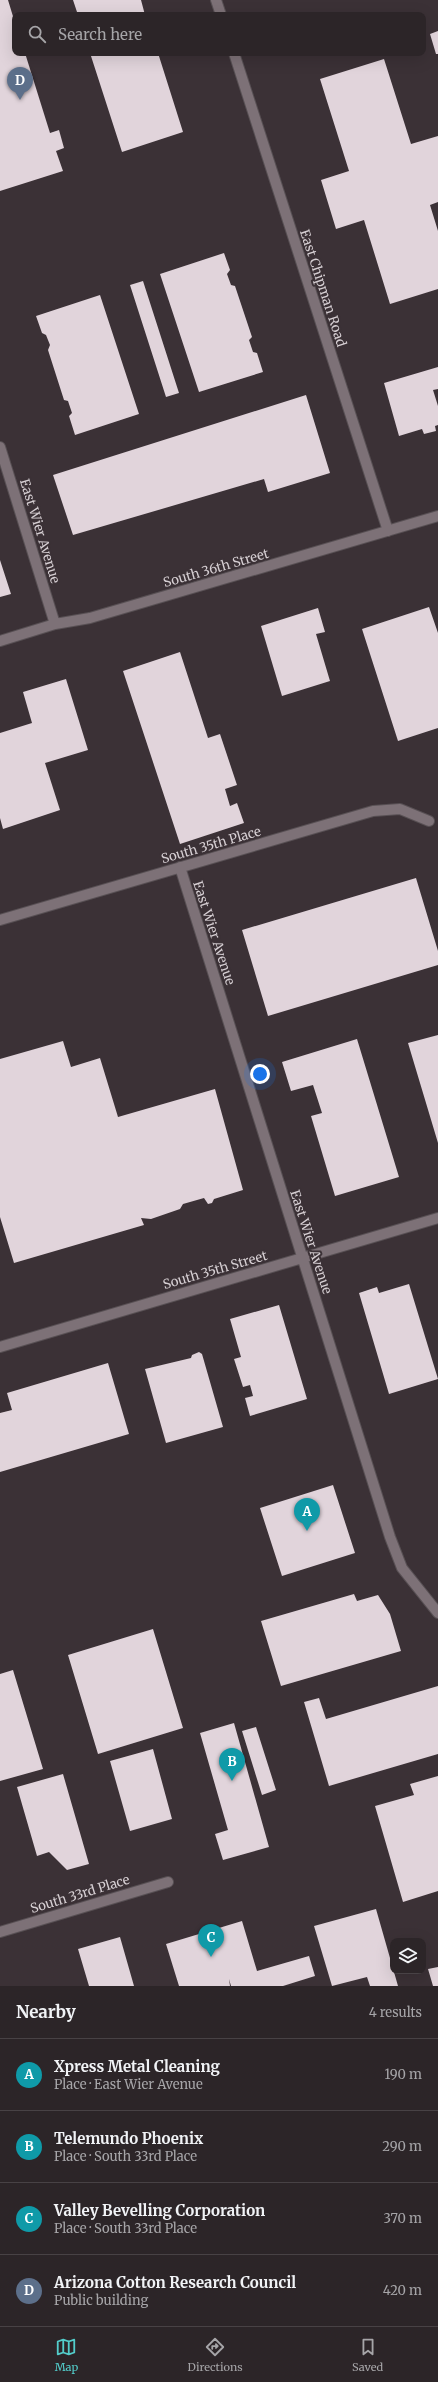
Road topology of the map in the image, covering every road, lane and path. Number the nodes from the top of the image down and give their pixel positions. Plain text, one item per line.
1 (216, 0) edge
2 (220, 12) edge
3 (235, 56) edge
4 (0, 447) edge
5 (438, 516) edge
6 (388, 531) junction
7 (55, 624) junction
8 (0, 641) edge
9 (429, 821) dead end
10 (180, 868) junction
11 (0, 920) edge
12 (438, 1218) edge
13 (303, 1258) junction
14 (0, 1347) edge
15 (438, 1614) edge
16 (168, 1882) dead end
17 (0, 1932) edge

1 - 2 street
3 - 6 street, East Chipman Road
4 - 7 street, East Wier Avenue
5 - 6 street, South 36th Street
6 - 7 street, South 36th Street
7 - 8 street, South 36th Street
9 - 10 street, South 35th Place
10 - 11 street, South 35th Place
10 - 13 street, East Wier Avenue
12 - 13 street, South 35th Street
13 - 14 street, South 35th Street
13 - 15 street, East Wier Avenue
16 - 17 street, South 33rd Place

